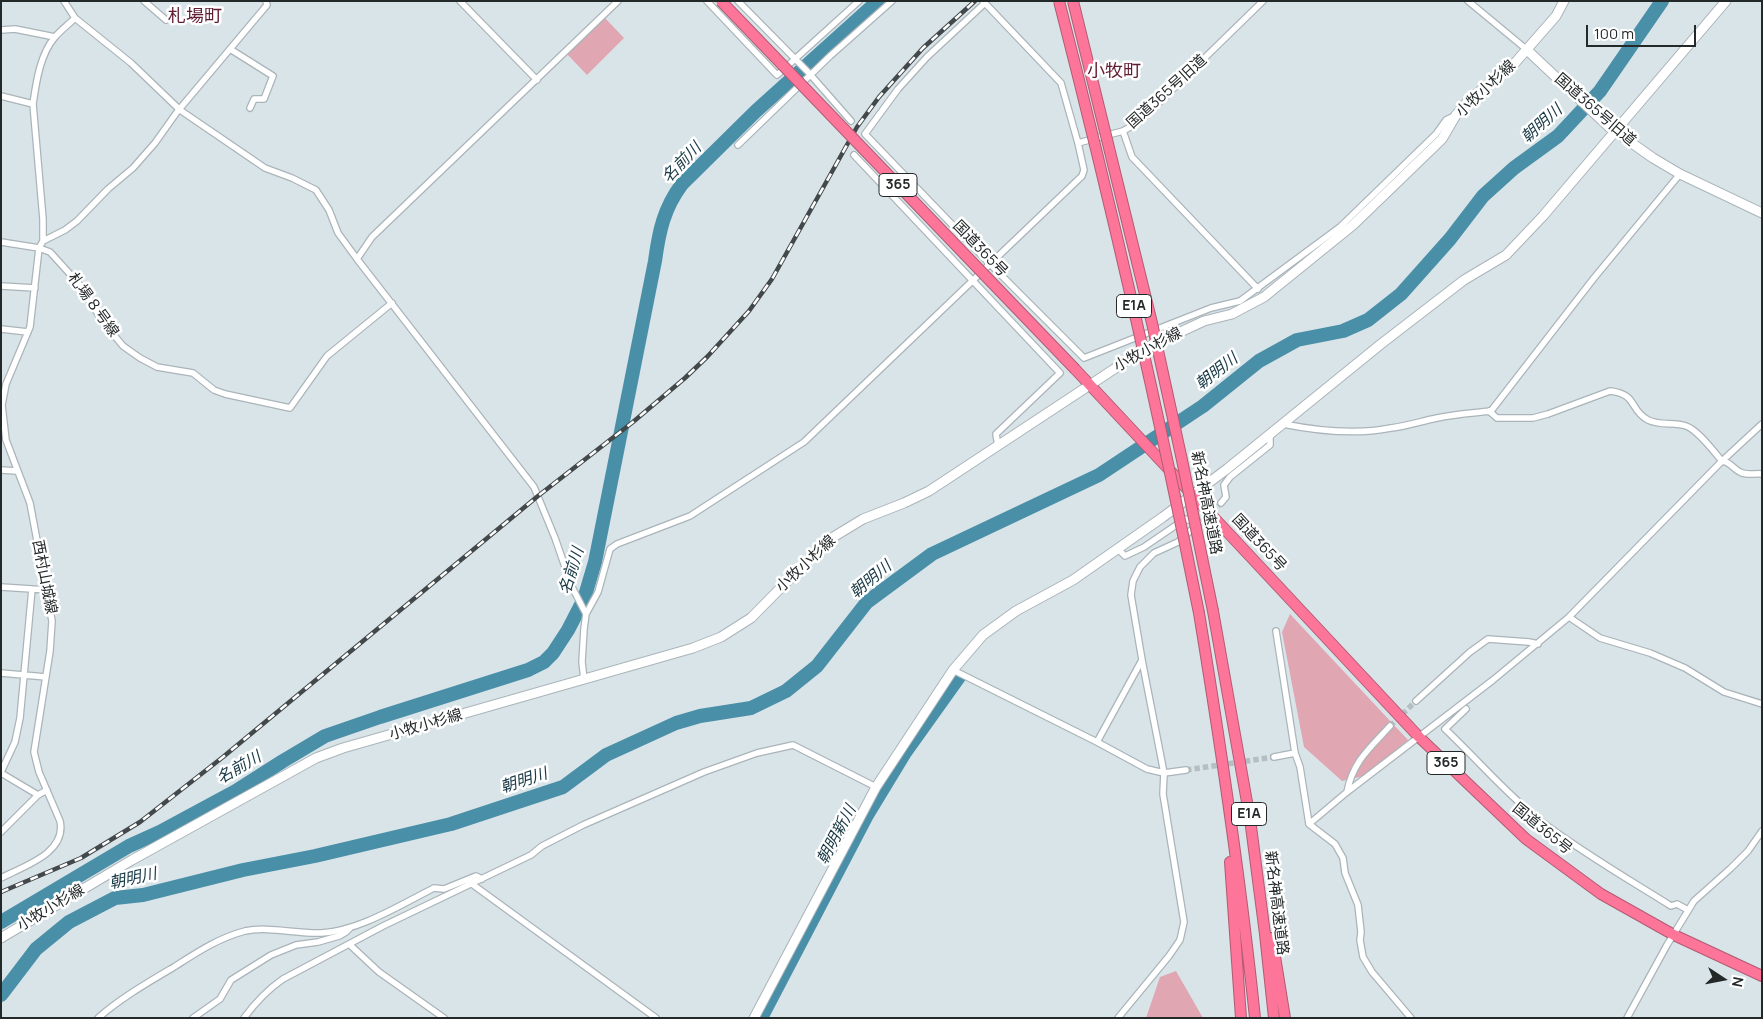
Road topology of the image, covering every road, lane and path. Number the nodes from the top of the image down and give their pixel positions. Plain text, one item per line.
1 (144, 1) edge
2 (266, 1) edge
3 (460, 1) edge
4 (618, 1) edge
5 (707, 1) edge
6 (721, 1) edge
7 (738, 1) edge
8 (860, 1) edge
9 (892, 1) edge
10 (1059, 1) edge
11 (1073, 1) edge
12 (1263, 1) edge
13 (1468, 1) edge
14 (1564, 1) edge
15 (1726, 1) edge
16 (984, 2) edge
17 (67, 3) edge
18 (75, 18) junction
19 (166, 20) dead end
20 (1, 30) edge
21 (55, 37) junction
22 (230, 50) junction
23 (1528, 51) junction
24 (796, 60) junction
25 (809, 74) junction
26 (537, 80) junction
27 (1, 96) edge
28 (33, 104) junction
29 (250, 108) dead end
30 (180, 110) junction
31 (1456, 115) junction
32 (851, 121) dead end
33 (1612, 129) junction
34 (1123, 132) junction
35 (1078, 143) junction
36 (738, 145) dead end
37 (854, 154) dead end
38 (1680, 174) junction
39 (1762, 213) edge
40 (43, 241) junction
41 (1, 242) edge
42 (39, 248) junction
43 (357, 259) junction
44 (989, 264) junction
45 (974, 280) junction
46 (1, 286) edge
47 (35, 288) junction
48 (1258, 289) junction
49 (392, 303) junction
50 (1, 329) edge
51 (28, 332) junction
52 (1089, 385) junction
53 (1489, 411) junction
54 (1284, 424) junction
55 (1762, 424) edge
56 (1270, 434) junction
57 (998, 446) junction
58 (1722, 461) junction
59 (1, 470) edge
60 (17, 471) junction
61 (1762, 474) edge
62 (1193, 494) junction
63 (1221, 502) tunnel mouth
64 (1118, 549) junction
65 (1, 587) edge
66 (32, 589) junction
67 (47, 590) junction
68 (585, 613) junction
69 (1569, 617) junction
70 (1276, 631) dead end
71 (1538, 644) junction
72 (1142, 660) junction
73 (953, 670) junction
74 (1, 673) edge
75 (25, 675) junction
76 (46, 678) junction
77 (584, 680) junction
78 (1416, 701) tunnel mouth
79 (1762, 704) edge
80 (1466, 709) dead end
81 (1215, 712) junction
82 (1390, 726) tunnel mouth
83 (1419, 737) junction
84 (1097, 742) junction
85 (1294, 753) junction
86 (1274, 757) tunnel mouth
87 (1186, 770) tunnel mouth
88 (1, 772) edge
89 (1164, 774) junction
90 (876, 788) junction
91 (47, 790) junction
92 (1347, 792) junction
93 (38, 796) junction
94 (1250, 819) junction
95 (1309, 824) junction
96 (1762, 831) edge
97 (1, 832) edge
98 (1, 878) edge
99 (482, 879) junction
100 (472, 884) junction
101 (1688, 910) junction
102 (350, 928) junction
103 (1674, 935) junction
104 (1, 938) edge
105 (349, 944) junction
106 (1762, 976) edge
107 (98, 1018) edge
108 (193, 1018) edge
109 (244, 1018) edge
110 (444, 1018) edge
111 (656, 1018) edge
112 (754, 1018) edge
113 (1118, 1018) edge
114 (1242, 1018) edge
115 (1255, 1018) edge
116 (1274, 1018) edge
117 (1285, 1018) edge
118 (1410, 1018) edge
119 (1626, 1018) edge

1 - 19 street
2 - 22 street
3 - 26 street
4 - 26 street
5 - 24 street
6 - 52 highway, 国道365号 / 365, bridge
7 - 24 street
8 - 24 street
9 - 25 street
10 - 81 highway, 新名神高速道路 / E1A, bridge
11 - 94 highway, 新名神高速道路 / E1A, bridge
12 - 34 street, 国道365号旧道
13 - 23 street, 国道365号旧道
14 - 23 main road, 小牧小杉線
15 - 33 main road
16 - 35 street
16 - 44 street
17 - 18 street
18 - 21 street
18 - 30 street
20 - 21 street
21 - 28 street
22 - 29 street
22 - 30 street
23 - 31 main road, 小牧小杉線
23 - 33 main road, 国道365号旧道
24 - 25 street
25 - 32 street
25 - 36 street
26 - 43 street
27 - 28 street
28 - 40 street
30 - 40 street
30 - 43 street
31 - 48 street
31 - 52 main road, 小牧小杉線
33 - 38 main road, 国道365号旧道
33 - 54 main road
34 - 35 street, 国道365号旧道
34 - 48 street
35 - 44 street
37 - 45 street
38 - 39 main road, 国道365号旧道
38 - 53 street
40 - 42 street
41 - 42 street
42 - 47 street, 西村山城線
42 - 49 street, 札場８号線
43 - 49 street
44 - 45 street
44 - 48 street
45 - 57 street
45 - 68 street
46 - 47 street
47 - 51 street, 西村山城線
49 - 68 street
50 - 51 street
51 - 60 street, 西村山城線
52 - 57 main road, 小牧小杉線
52 - 62 highway, 国道365号 / 365, bridge
53 - 54 street
53 - 58 street
54 - 56 main road
55 - 58 street
56 - 62 main road
56 - 63 street
57 - 77 main road, 小牧小杉線
58 - 61 street
58 - 69 street
59 - 60 street
60 - 67 street, 西村山城線
62 - 64 main road
62 - 83 highway, 国道365号 / 365
64 - 72 street
64 - 73 main road
65 - 66 street
66 - 67 street
66 - 75 street
67 - 76 street, 西村山城線
68 - 77 street
69 - 71 street
69 - 79 street
70 - 85 street
71 - 78 street
71 - 83 street
72 - 84 street
72 - 89 street
73 - 84 street
73 - 90 main road
74 - 75 street
75 - 76 street
75 - 88 street
76 - 91 street, 西村山城線
77 - 104 main road, 小牧小杉線
80 - 101 street
81 - 114 highway
81 - 115 highway, 新名神高速道路 / E1A
82 - 92 street
83 - 92 street
83 - 103 highway, 国道365号 / 365
84 - 89 street
85 - 86 street
85 - 95 street
87 - 89 street
88 - 93 street
89 - 113 street
90 - 99 street
90 - 112 main road
91 - 93 street
91 - 98 street, 西村山城線
92 - 95 street
93 - 97 street
94 - 116 highway, 新名神高速道路 / E1A
94 - 117 highway
95 - 118 street
96 - 101 street
99 - 100 street
99 - 102 street
100 - 105 street
100 - 111 street
101 - 103 street
102 - 107 street
102 - 108 street
103 - 106 highway, 国道365号 / 365
103 - 119 street
105 - 109 street
105 - 110 street

